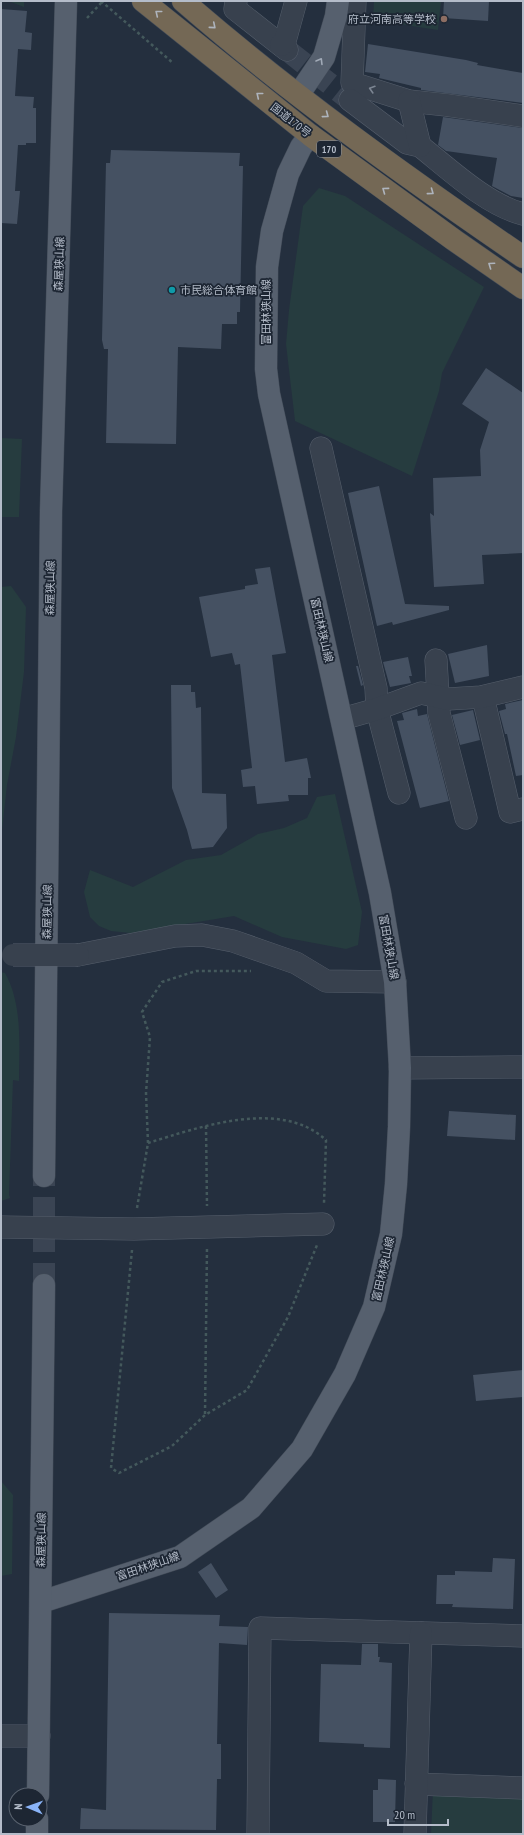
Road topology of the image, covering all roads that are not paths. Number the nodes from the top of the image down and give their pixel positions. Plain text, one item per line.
1 (66, 1) edge
2 (143, 1) edge
3 (183, 1) edge
4 (236, 1) edge
5 (296, 1) edge
6 (338, 1) edge
7 (355, 1) edge
8 (299, 94) junction
9 (350, 100) tunnel mouth
10 (409, 101) junction
11 (523, 116) edge
12 (310, 135) junction
13 (420, 146) junction
14 (523, 214) edge
15 (523, 257) edge
16 (523, 288) edge
17 (321, 448) dead end
18 (436, 660) dead end
19 (523, 687) edge
20 (483, 696) junction
21 (438, 697) junction
22 (377, 709) junction
23 (342, 719) junction
24 (400, 792) dead end
25 (523, 809) edge
26 (466, 818) dead end
27 (7, 954) edge
28 (395, 982) junction
29 (523, 1067) edge
30 (400, 1068) junction
31 (44, 1176) tunnel mouth
32 (323, 1224) road end
33 (1, 1227) edge
34 (44, 1285) tunnel mouth
35 (40, 1602) junction
36 (421, 1633) junction
37 (523, 1636) edge
38 (1, 1736) edge
39 (39, 1736) junction
40 (416, 1784) junction
41 (38, 1787) edge
42 (523, 1788) edge
43 (258, 1834) edge
44 (415, 1834) edge

1 - 31 main road, 森屋狭山線
12 -> 2 highway, 国道170号 / 170
3 -> 8 highway, 170
4 - 5 street
8 -> 6 main road
10 -> 7 street
8 -> 15 highway, 170
9 - 13 street
10 - 11 street
10 - 13 street
16 -> 12 highway, 国道170号 / 170
12 - 23 main road, 富田林狭山線
13 - 14 street
17 - 22 street
18 - 21 street
19 - 20 street
20 - 21 street
20 - 25 street
21 - 22 street
21 - 26 street
22 - 23 street
22 - 24 street
23 - 28 main road, 富田林狭山線
27 - 28 street, bridge
28 - 30 main road, 富田林狭山線
29 - 30 street
30 - 35 main road, 富田林狭山線
32 - 33 street
34 - 35 main road, 森屋狭山線
35 - 39 main road, 森屋狭山線
36 - 37 street
36 - 40 street
36 - 43 street
38 - 39 street
39 - 41 main road, 森屋狭山線
40 - 42 street
40 - 44 street

